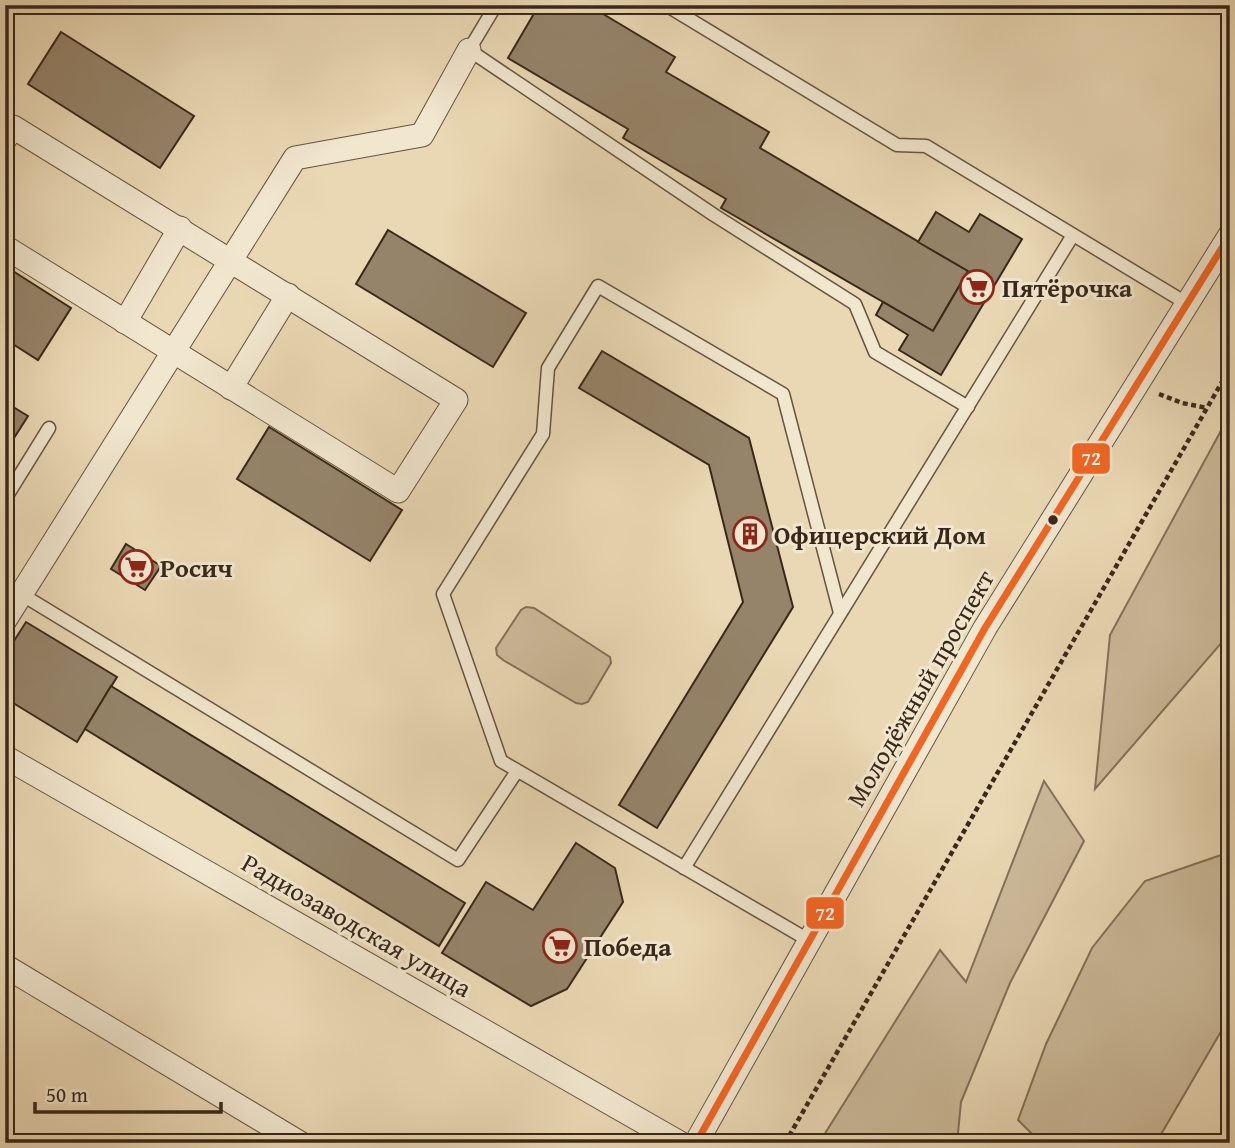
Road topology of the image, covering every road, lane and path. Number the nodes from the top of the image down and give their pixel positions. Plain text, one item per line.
1 (496, 5) edge
2 (666, 5) edge
3 (468, 50) junction
4 (5, 139) edge
5 (180, 228) junction
6 (1073, 235) junction
7 (1230, 235) edge
8 (5, 247) edge
9 (231, 259) junction
10 (288, 295) junction
11 (1186, 303) junction
12 (125, 322) junction
13 (172, 351) junction
14 (1230, 368) edge
15 (231, 388) junction
16 (1154, 392) dead end
17 (968, 407) junction
18 (1207, 408) junction
19 (49, 428) dead end
20 (5, 499) edge
21 (21, 594) junction
22 (840, 613) junction
23 (5, 620) edge
24 (5, 757) edge
25 (517, 771) junction
26 (684, 868) junction
27 (810, 941) junction
28 (5, 966) edge
29 (300, 1143) edge
30 (680, 1143) edge
31 (696, 1143) edge
32 (785, 1143) edge

1 - 3 lane
2 - 6 lane
3 - 9 street
3 - 17 lane
4 - 5 street
5 - 9 street
5 - 12 street
6 - 11 lane
6 - 17 lane
7 - 11 street, Молодёжный проспект
8 - 12 street
9 - 10 street
9 - 13 street
10 - 15 street
10 - 15 street
11 - 27 street, Молодёжный проспект
12 - 13 street
13 - 15 street
13 - 21 street
14 - 18 path
16 - 18 path
17 - 22 lane
18 - 32 path
19 - 20 lane
21 - 23 street
21 - 25 lane
22 - 25 lane
22 - 26 lane
24 - 30 street, Радиозаводская улица
25 - 26 lane
26 - 27 lane
27 - 31 street, Молодёжный проспект
28 - 29 street

